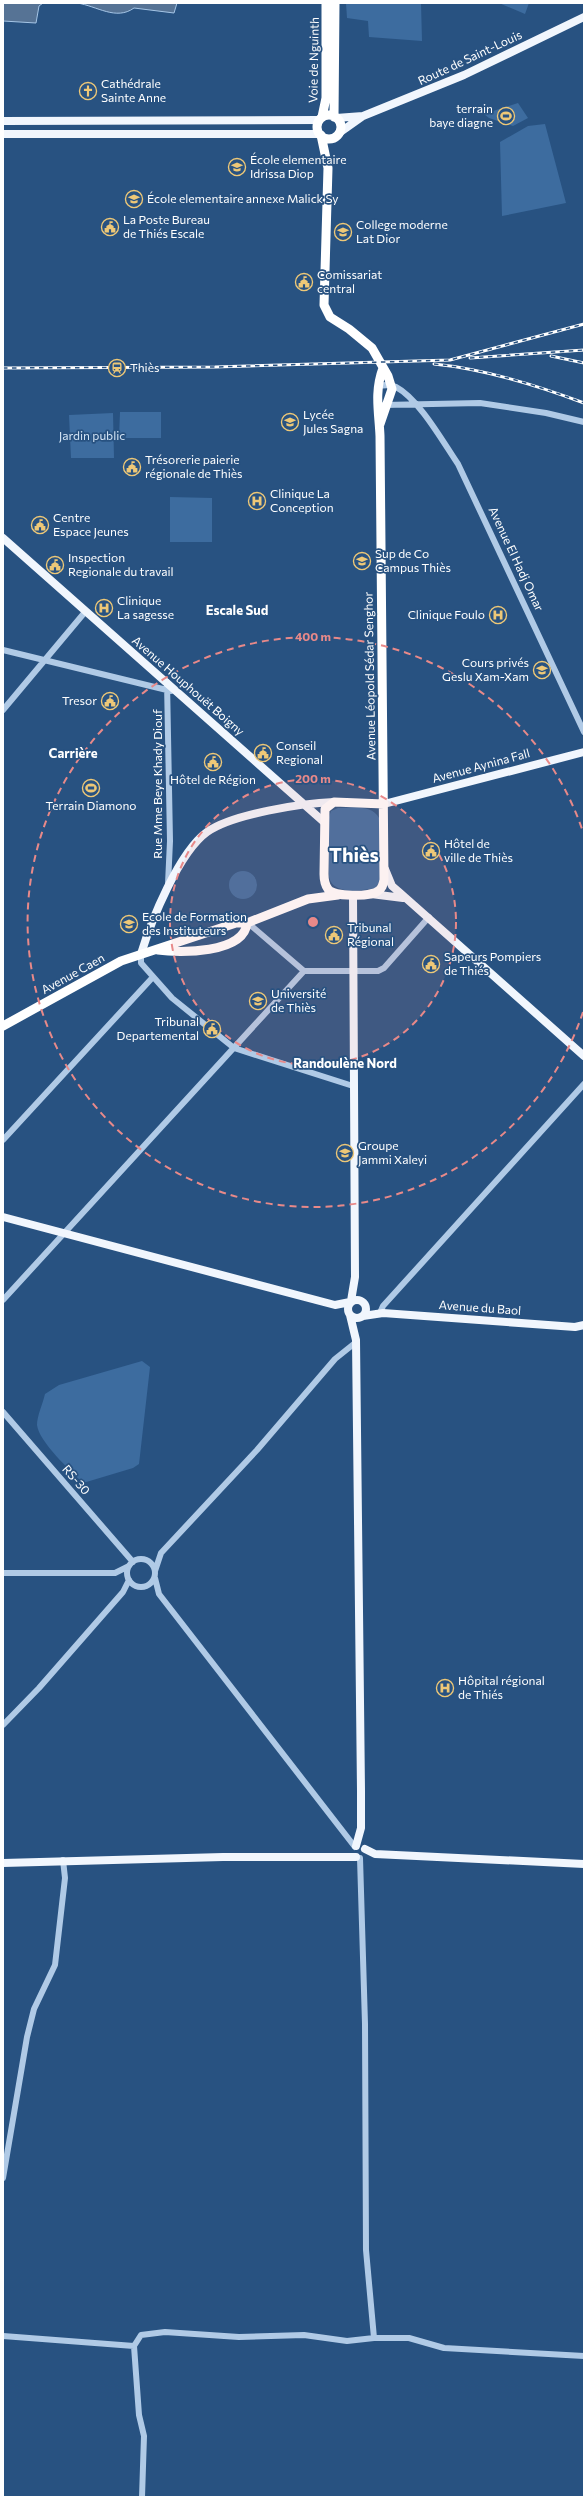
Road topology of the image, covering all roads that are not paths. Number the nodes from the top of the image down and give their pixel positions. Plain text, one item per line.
1 (326, 3) edge
2 (335, 3) edge
3 (584, 16) edge
4 (363, 116) junction
5 (335, 117) junction
6 (320, 119) junction
7 (3, 121) edge
8 (3, 134) edge
9 (320, 134) junction
10 (338, 134) junction
11 (328, 168) junction
12 (383, 368) junction
13 (378, 386) junction
14 (392, 386) junction
15 (415, 403) junction
16 (377, 405) junction
17 (387, 405) junction
18 (584, 422) edge
19 (380, 428) junction
20 (3, 538) edge
21 (85, 612) junction
22 (3, 650) edge
23 (45, 662) junction
24 (168, 686) junction
25 (3, 710) edge
26 (584, 732) edge
27 (584, 752) edge
28 (334, 802) junction
29 (384, 804) junction
30 (303, 806) junction
31 (324, 822) junction
32 (384, 865) junction
33 (324, 874) junction
34 (168, 885) junction
35 (340, 894) junction
36 (353, 894) junction
37 (367, 894) junction
38 (406, 898) junction
39 (308, 900) junction
40 (429, 917) junction
41 (247, 923) junction
42 (158, 950) junction
43 (140, 954) junction
44 (304, 971) junction
45 (353, 971) junction
46 (153, 977) junction
47 (3, 1026) edge
48 (234, 1048) junction
49 (584, 1056) edge
50 (584, 1084) edge
51 (354, 1086) junction
52 (3, 1140) edge
53 (3, 1217) edge
54 (64, 1234) junction
55 (356, 1277) junction
56 (3, 1300) edge
57 (351, 1301) junction
58 (364, 1303) junction
59 (335, 1304) junction
60 (381, 1312) junction
61 (349, 1314) junction
62 (362, 1316) junction
63 (584, 1325) edge
64 (575, 1327) junction
65 (584, 1332) edge
66 (355, 1342) junction
67 (3, 1412) edge
68 (161, 1553) junction
69 (144, 1559) junction
70 (131, 1564) junction
71 (115, 1572) junction
72 (3, 1573) edge
73 (155, 1574) junction
74 (128, 1578) junction
75 (140, 1587) junction
76 (123, 1592) junction
77 (159, 1594) junction
78 (3, 1725) edge
79 (359, 1851) junction
80 (63, 1860) junction
81 (3, 1863) edge
82 (584, 1864) edge
83 (3, 2178) edge
84 (3, 2336) edge
85 (374, 2338) junction
86 (134, 2346) junction
87 (584, 2356) edge
88 (142, 2497) edge

1 - 6 highway, Voie de Nguinth
2 - 5 highway, Voie de Nguinth
3 - 4 main road, Route de Saint-Louis
4 - 5 main road
4 - 10 main road
5 - 6 highway
5 - 10 highway
6 - 7 main road
6 - 9 highway
8 - 9 main road
9 - 10 highway
9 - 11 highway
10 - 11 highway
11 - 12 highway
12 - 13 highway
12 - 14 highway
13 - 14 street
13 - 16 highway
14 - 15 street, Avenue El Hadj Omar
14 - 17 highway
15 - 17 street
15 - 18 street
15 - 26 street, Avenue El Hadj Omar
16 - 17 street
16 - 19 highway
17 - 19 highway
19 - 29 highway, Avenue Léopold Sédar Senghor
20 - 21 main road, Avenue Houphouët Boigny
21 - 23 street
21 - 24 main road, Avenue Houphouët Boigny
22 - 23 street
23 - 24 street
23 - 25 street
24 - 30 main road, Avenue Houphouët Boigny
24 - 34 street, Rue Mme Beye Khady Diouf
27 - 29 main road, Avenue Aynina Fall
28 - 29 highway
28 - 30 main road
28 - 31 highway
29 - 32 highway, Avenue Léopold Sédar Senghor
30 - 31 main road, Avenue Houphouët Boigny
30 - 34 main road
31 - 33 highway
32 - 37 highway, Avenue Léopold Sédar Senghor
32 - 38 main road
33 - 35 highway
33 - 39 highway
34 - 43 main road
35 - 36 highway, Avenue Caen
35 - 39 highway, Avenue Caen
36 - 37 highway, Avenue Caen
36 - 45 main road
37 - 38 main road
38 - 40 main road
39 - 41 highway, Avenue Caen
40 - 45 street
40 - 49 main road
41 - 42 highway, Avenue Caen
41 - 42 highway, Avenue Caen
41 - 44 street
42 - 43 highway, Avenue Caen
43 - 46 street
43 - 47 highway, Avenue Caen
44 - 45 street
44 - 48 street
45 - 51 main road
46 - 48 street
46 - 52 street
48 - 51 street
48 - 54 street
50 - 60 street
51 - 55 main road
53 - 54 main road
54 - 56 street
54 - 59 main road
55 - 57 main road
55 - 58 main road
57 - 58 main road
57 - 59 main road
57 - 61 main road
58 - 60 main road
58 - 62 main road
59 - 61 main road
60 - 62 main road
60 - 64 main road, Avenue du Baol
61 - 62 main road
61 - 66 main road
62 - 66 main road
63 - 64 main road, Avenue du Baol
64 - 65 main road, Avenue du Baol
66 - 68 street
66 - 79 main road
67 - 70 street, RS-30
68 - 69 street
68 - 73 street
69 - 70 street
69 - 73 street
70 - 71 street
70 - 74 street
71 - 72 street
71 - 74 street
73 - 75 street
73 - 77 street
74 - 75 street
74 - 76 street
75 - 76 street
75 - 77 street
76 - 78 street
77 - 79 street
79 - 80 main road
79 - 82 main road
79 - 85 street
80 - 81 main road
80 - 83 street
84 - 86 street
85 - 86 street
85 - 87 street
86 - 88 street

